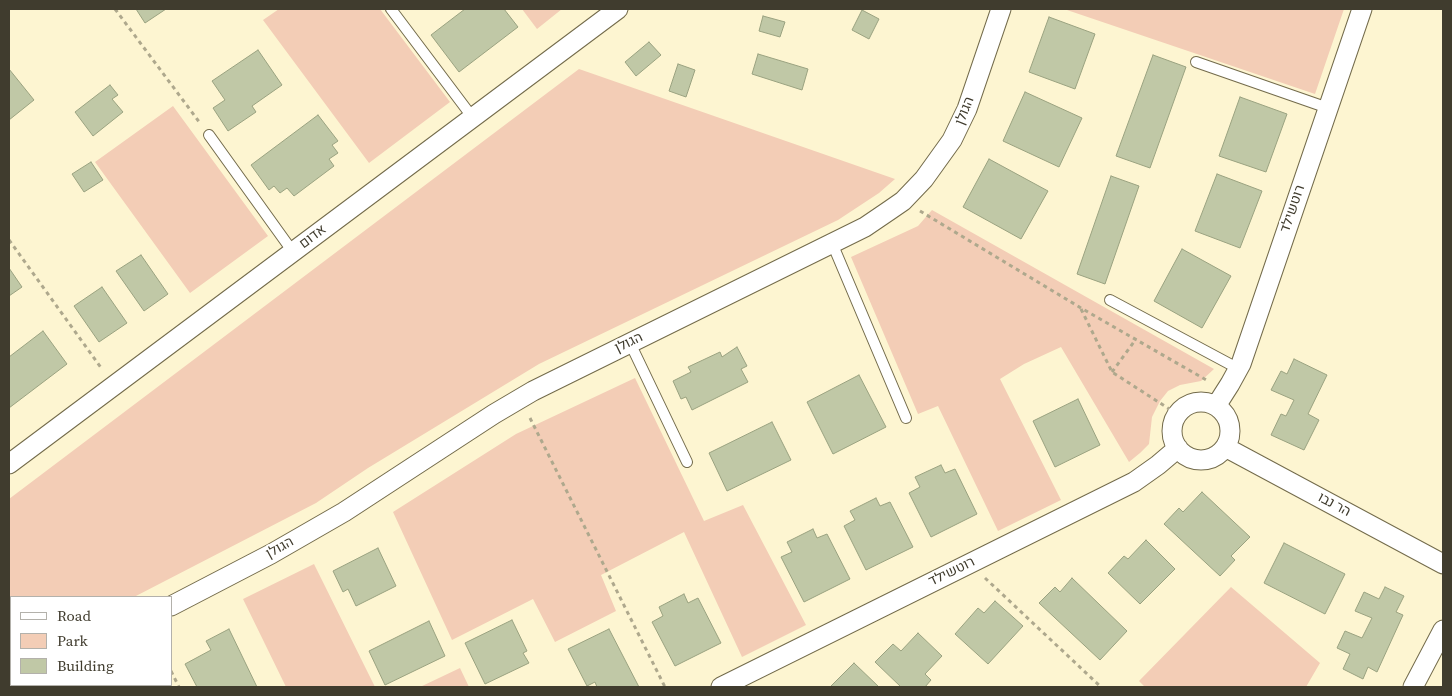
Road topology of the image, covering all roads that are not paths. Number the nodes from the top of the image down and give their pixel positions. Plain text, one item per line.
1 (391, 9) edge
2 (618, 9) edge
3 (1001, 9) edge
4 (1362, 9) edge
5 (1196, 62) dead end
6 (1328, 108) junction
7 (473, 118) junction
8 (209, 135) road end
9 (832, 243) junction
10 (293, 252) junction
11 (1110, 300) dead end
12 (630, 343) junction
13 (1238, 369) junction
14 (1221, 399) junction
15 (906, 418) dead end
16 (1225, 447) junction
17 (1178, 448) junction
18 (11, 457) edge
19 (687, 462) dead end
20 (1443, 564) edge
21 (172, 605) edge
22 (1443, 630) edge
23 (720, 687) edge
24 (1413, 687) edge

1 - 7 lane
2 - 7 street, אדום
3 - 9 street, הגולן
4 - 6 street, רוטשילד
5 - 6 lane
6 - 13 street, רוטשילד
7 - 10 street, אדום
8 - 10 lane
9 - 12 street, הגולן
9 - 15 lane
10 - 18 street, אדום
11 - 13 lane
12 - 19 lane
12 - 21 street, הגולן
13 - 14 street, רוטשילד
14 - 16 street
14 - 17 street
16 - 17 street
16 - 20 street, הר נבו
17 - 23 street, רוטשילד
22 - 24 street

